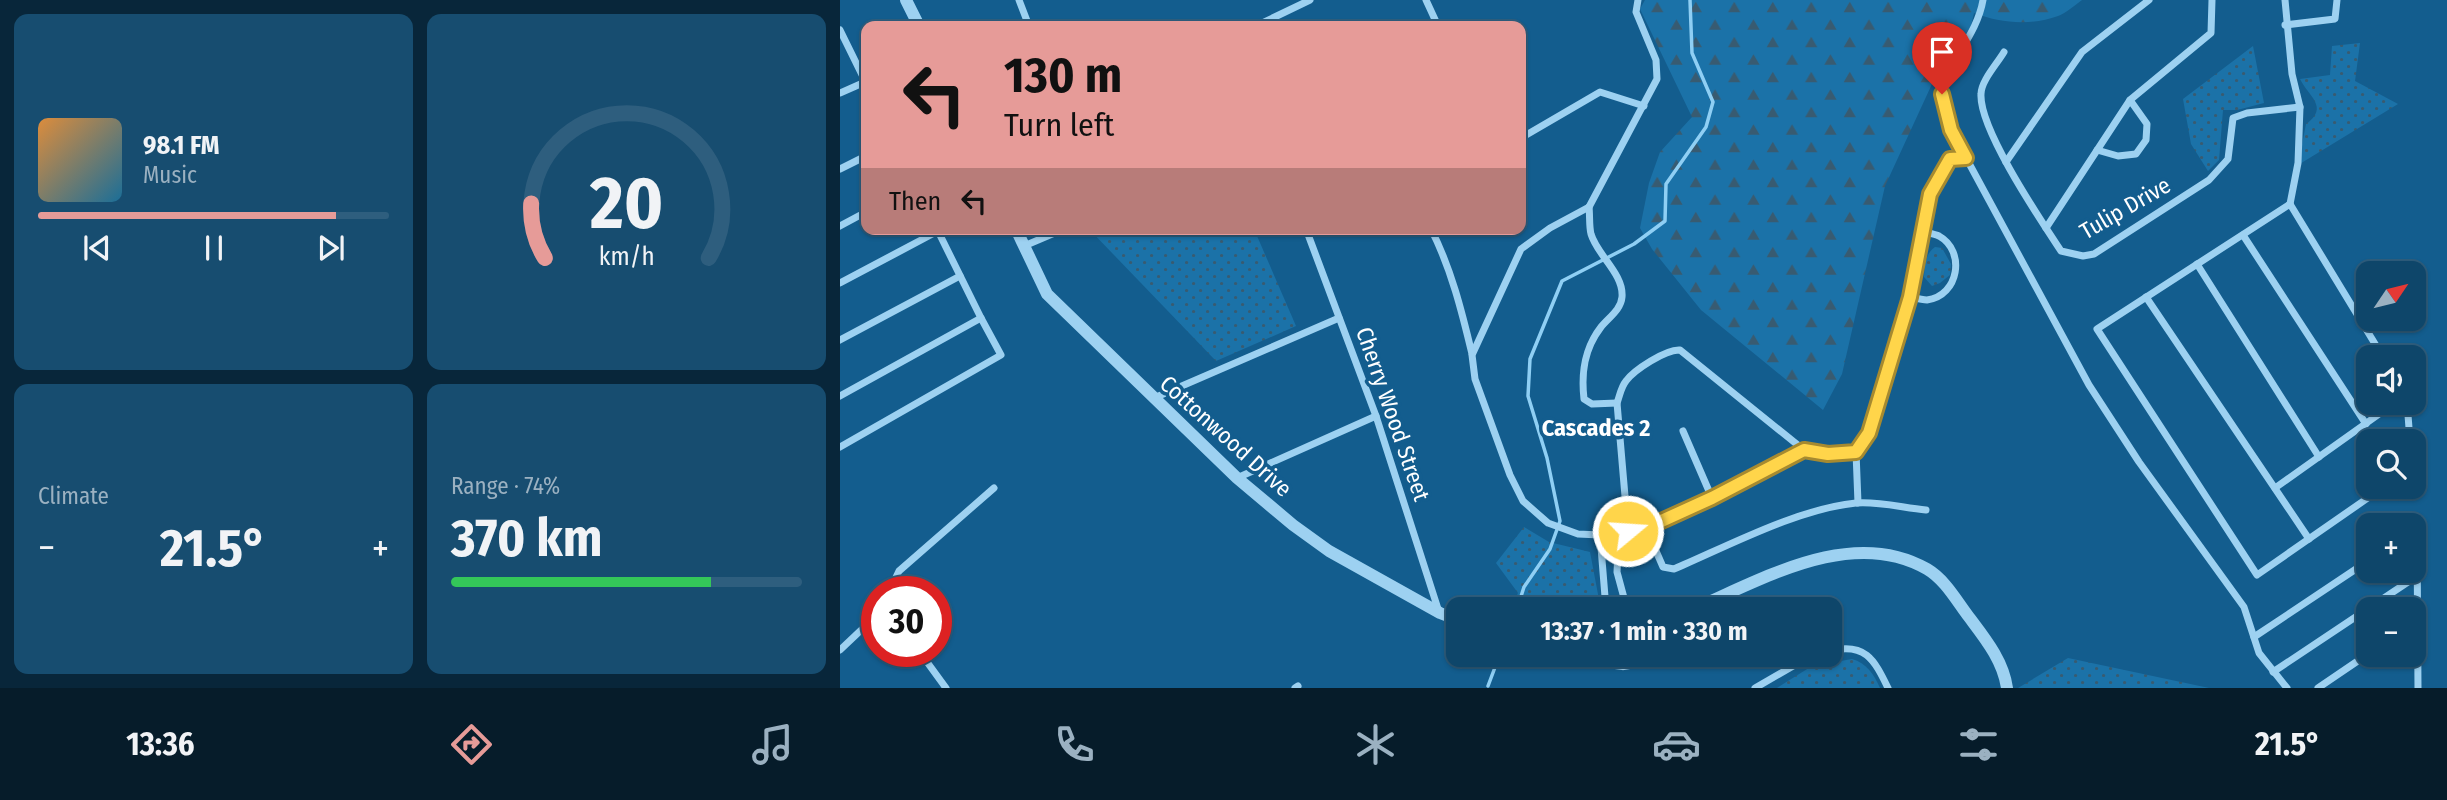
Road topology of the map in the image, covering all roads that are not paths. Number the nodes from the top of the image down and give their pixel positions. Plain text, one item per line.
1 (906, 0) edge
2 (1019, 0) edge
3 (1310, 0) edge
4 (1426, 0) edge
5 (1638, 0) edge
6 (1983, 0) edge
7 (2149, 0) edge
8 (2212, 0) edge
9 (2285, 0) edge
10 (2337, 0) edge
11 (916, 21) edge
12 (1027, 21) edge
13 (1266, 21) edge
14 (1436, 21) edge
15 (2286, 25) junction
16 (840, 30) edge
17 (842, 40) edge
18 (2004, 52) dead end
19 (861, 74) edge
20 (861, 85) edge
21 (840, 93) edge
22 (2130, 100) junction
23 (1644, 106) junction
24 (2300, 107) junction
25 (1526, 135) edge
26 (2097, 150) junction
27 (861, 158) edge
28 (1966, 158) junction
29 (2006, 162) junction
30 (840, 169) edge
31 (2291, 204) junction
32 (1589, 207) junction
33 (861, 215) edge
34 (840, 226) edge
35 (2046, 228) junction
36 (1923, 232) junction
37 (929, 235) edge
38 (940, 235) edge
39 (1019, 235) edge
40 (1050, 235) edge
41 (1308, 235) edge
42 (1434, 235) edge
43 (2243, 235) junction
44 (1024, 246) junction
45 (2197, 264) junction
46 (960, 276) junction
47 (840, 282) edge
48 (1910, 297) junction
49 (2146, 297) junction
50 (981, 318) junction
51 (1339, 318) junction
52 (840, 340) edge
53 (2376, 345) edge
54 (1472, 355) junction
55 (840, 396) edge
56 (1153, 398) junction
57 (1617, 403) junction
58 (2378, 415) edge
59 (1376, 416) junction
60 (2366, 424) junction
61 (1683, 431) dead end
62 (840, 447) edge
63 (1804, 450) junction
64 (1856, 452) junction
65 (2319, 457) junction
66 (1237, 478) junction
67 (993, 488) dead end
68 (2275, 488) junction
69 (1712, 498) junction
70 (2366, 499) edge
71 (1858, 503) junction
72 (1926, 510) dead end
73 (1646, 528) junction
74 (1624, 532) junction
75 (1600, 535) junction
76 (2309, 539) junction
77 (2356, 569) edge
78 (897, 576) edge
79 (2406, 583) edge
80 (1605, 597) edge
81 (1623, 597) edge
82 (1721, 597) edge
83 (1440, 613) junction
84 (1446, 615) edge
85 (861, 630) edge
86 (2254, 637) junction
87 (840, 650) edge
88 (1842, 650) edge
89 (2356, 662) edge
90 (931, 667) edge
91 (1791, 667) edge
92 (2417, 667) edge
93 (2273, 672) junction
94 (946, 688) edge
95 (1755, 688) edge
96 (1888, 688) edge
97 (2007, 688) edge
98 (2287, 688) edge
99 (2318, 688) edge
100 (2417, 688) edge

1 - 11 street
2 - 12 street
3 - 13 street
4 - 14 street
5 - 23 street
6 - 28 street
7 - 29 street
8 - 22 street
9 - 15 street
10 - 15 street
15 - 24 street
16 - 17 street
17 - 19 street
18 - 29 street, Tulip Drive
20 - 21 street
22 - 26 street
22 - 26 street
23 - 25 street
23 - 32 street
24 - 31 street
24 - 35 street, Tulip Drive
26 - 35 street
27 - 30 street
28 - 36 street
28 - 86 street
29 - 35 street, Tulip Drive
31 - 43 street
31 - 53 street
32 - 54 street
32 - 57 street
33 - 34 street
36 - 48 street
36 - 48 street
37 - 47 street
38 - 46 street
39 - 44 street, Cottonwood Drive
40 - 44 street
41 - 51 street, Cherry Wood Street
42 - 54 street
43 - 45 street
43 - 60 street
44 - 56 street, Cottonwood Drive
45 - 49 street
45 - 65 street
46 - 50 street
46 - 52 street
48 - 64 street
49 - 68 street
49 - 76 street
50 - 55 street
50 - 62 street
51 - 56 street
51 - 59 street, Cherry Wood Street
54 - 75 street
56 - 66 street, Cottonwood Drive
57 - 63 street
57 - 74 street
58 - 60 street
59 - 66 street
59 - 83 street, Cherry Wood Street
60 - 65 street
61 - 69 street
63 - 64 street
63 - 69 street
64 - 71 street
65 - 68 street
66 - 83 street, Cottonwood Drive
67 - 78 street
68 - 76 street
69 - 73 street
70 - 76 street
71 - 72 street
71 - 73 street
73 - 74 street
74 - 75 street
74 - 81 street
75 - 80 street
77 - 86 street
79 - 93 street
82 - 97 street
83 - 84 street, Cottonwood Drive
85 - 87 street
86 - 93 street
88 - 96 street
89 - 99 street
90 - 94 street
91 - 95 street
92 - 100 street
93 - 98 street

